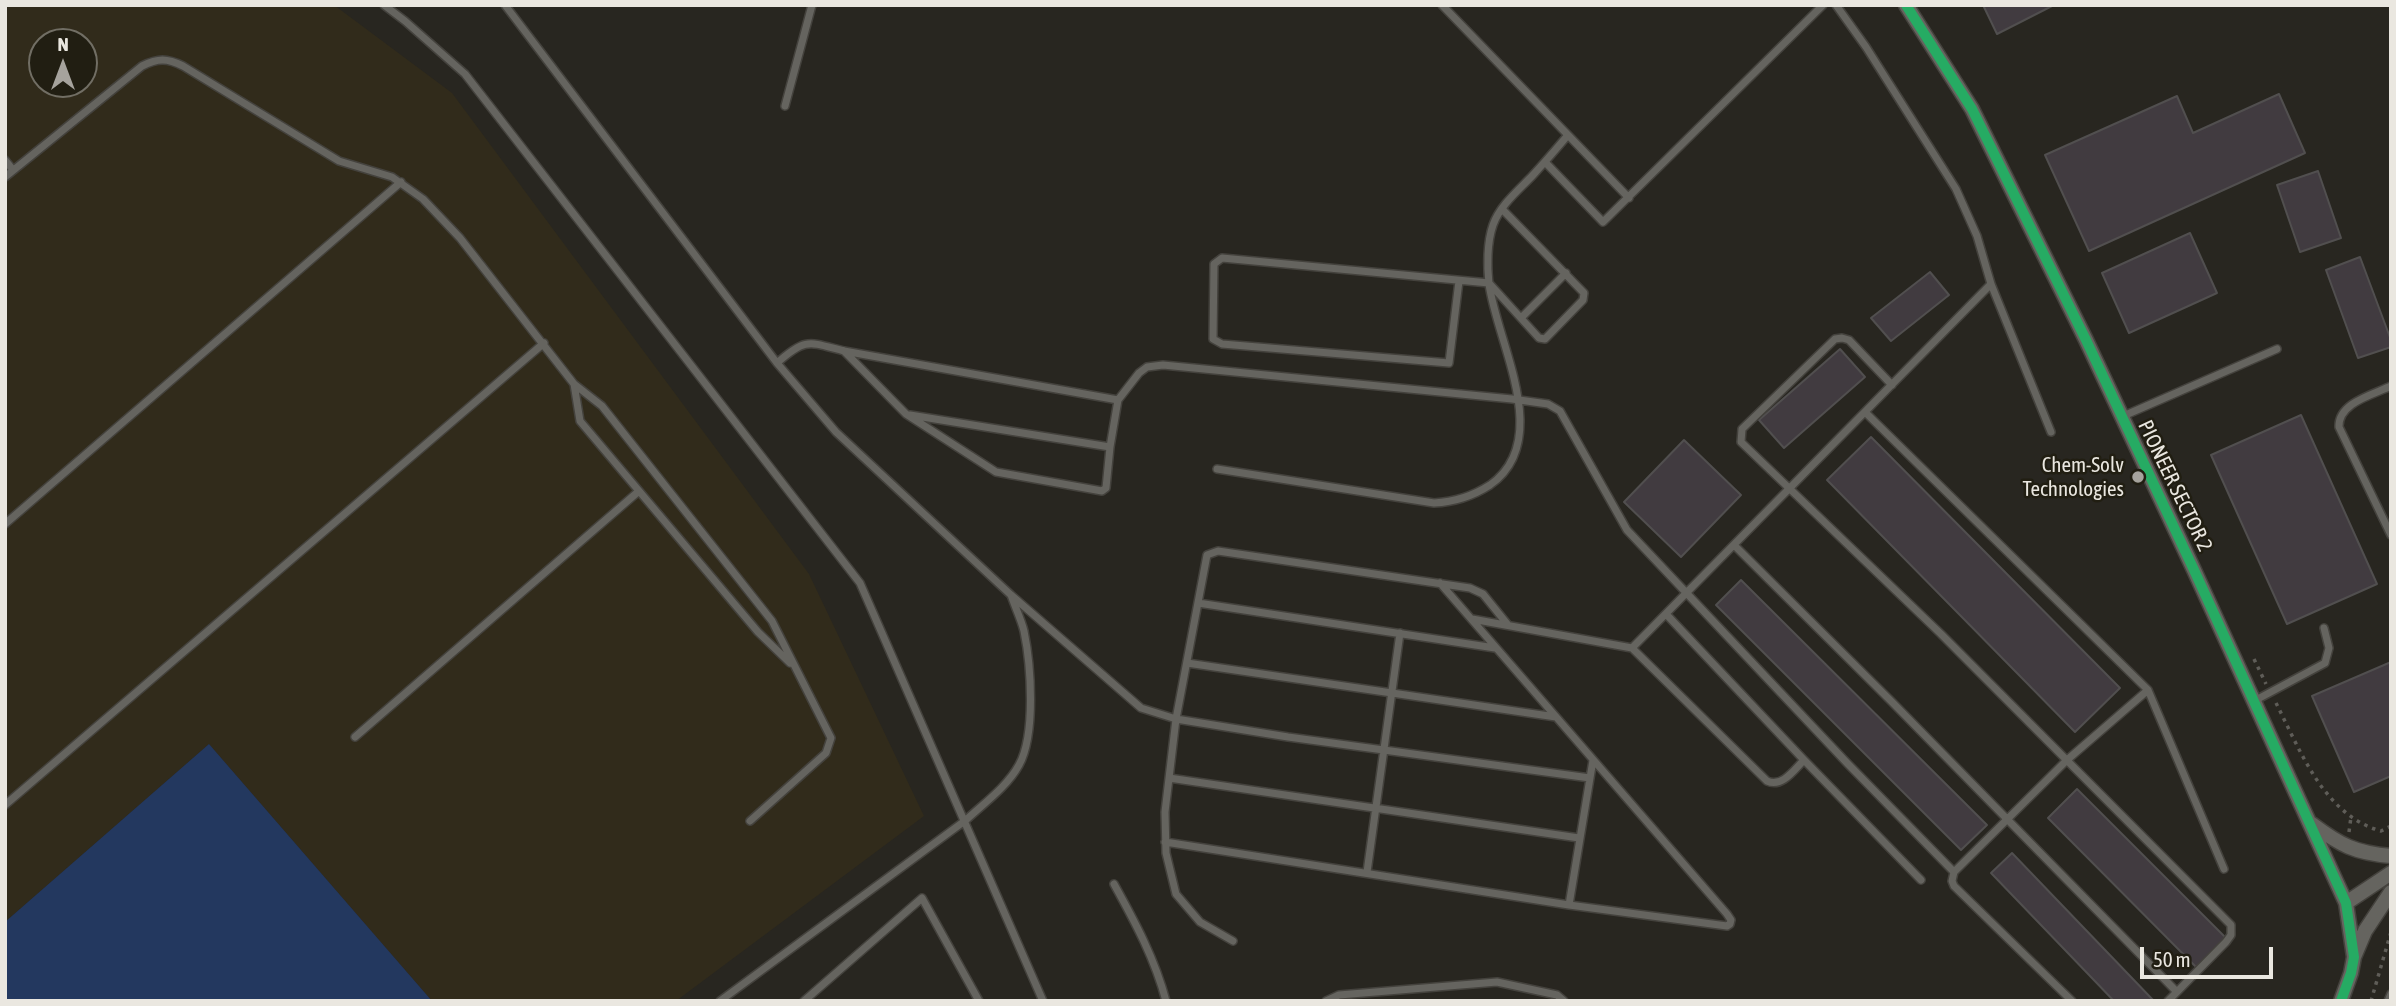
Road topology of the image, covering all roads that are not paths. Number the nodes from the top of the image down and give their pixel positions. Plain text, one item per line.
1 (384, 5) edge
2 (506, 5) edge
3 (812, 5) edge
4 (1442, 5) edge
5 (1823, 5) edge
6 (1836, 5) edge
7 (1906, 5) edge
8 (785, 106) dead end
9 (1568, 135) junction
10 (5, 160) edge
11 (1545, 162) junction
12 (13, 170) junction
13 (5, 177) edge
14 (401, 182) junction
15 (1629, 198) junction
16 (1502, 209) junction
17 (1566, 273) junction
18 (1459, 281) junction
19 (1489, 283) junction
20 (1991, 284) junction
21 (1521, 318) junction
22 (544, 343) junction
23 (2277, 349) dead end
24 (844, 351) junction
25 (777, 363) junction
26 (574, 384) junction
27 (1892, 385) junction
28 (2391, 386) edge
29 (1518, 399) junction
30 (1118, 400) junction
31 (1865, 412) junction
32 (906, 414) junction
33 (2120, 417) junction
34 (2051, 432) dead end
35 (1110, 447) junction
36 (1217, 470) dead end
37 (1790, 490) junction
38 (639, 491) junction
39 (5, 524) edge
40 (2391, 535) edge
41 (1734, 545) junction
42 (1440, 583) junction
43 (1687, 593) junction
44 (1011, 595) junction
45 (1198, 603) junction
46 (1666, 614) junction
47 (1471, 619) junction
48 (1508, 625) junction
49 (2325, 628) dead end
50 (1400, 633) junction
51 (1496, 648) junction
52 (1632, 648) junction
53 (1187, 663) junction
54 (796, 668) junction
55 (2148, 690) junction
56 (1392, 693) junction
57 (2253, 701) junction
58 (1557, 718) junction
59 (1176, 719) junction
60 (355, 737) dead end
61 (1384, 749) junction
62 (1593, 760) junction
63 (1804, 760) junction
64 (2067, 760) junction
65 (1168, 778) junction
66 (1590, 778) junction
67 (5, 805) edge
68 (1375, 808) junction
69 (966, 820) junction
70 (750, 821) dead end
71 (2007, 821) junction
72 (2308, 821) junction
73 (1579, 838) junction
74 (1165, 842) junction
75 (2391, 856) edge
76 (2224, 869) dead end
77 (1367, 872) junction
78 (1954, 872) junction
79 (2391, 873) edge
80 (1921, 880) dead end
81 (1114, 884) dead end
82 (2391, 892) edge
83 (2346, 903) junction
84 (1569, 905) junction
85 (1233, 941) dead end
86 (2354, 957) junction
87 (2177, 992) junction
88 (2391, 994) edge
89 (720, 1001) edge
90 (804, 1001) edge
91 (979, 1001) edge
92 (1043, 1001) edge
93 (1166, 1001) edge
94 (1326, 1001) edge
95 (1564, 1001) edge
96 (2071, 1001) edge
97 (2168, 1001) edge
98 (2341, 1001) edge
99 (2388, 1001) edge

1 - 69 lane
2 - 25 lane
3 - 8 lane
4 - 9 lane
5 - 15 lane
6 - 20 lane
7 - 33 street, PIONEER SECTOR 2
9 - 11 lane
9 - 15 lane
10 - 12 lane
11 - 15 lane
11 - 16 lane
12 - 13 lane
12 - 14 lane
14 - 22 lane
14 - 39 lane
16 - 17 lane
16 - 19 lane
17 - 21 lane
17 - 21 lane
18 - 18 lane
18 - 19 lane
19 - 21 lane
19 - 29 lane
20 - 27 lane
20 - 34 lane
22 - 26 lane
22 - 67 lane
23 - 33 lane
24 - 25 lane
24 - 30 lane
24 - 32 lane
25 - 44 lane
26 - 38 lane
26 - 54 lane
27 - 31 lane
27 - 37 lane
28 - 40 lane
29 - 30 lane
29 - 36 lane
29 - 43 lane
30 - 35 lane
31 - 37 lane
31 - 55 lane
32 - 35 lane
32 - 35 lane
33 - 57 street, PIONEER SECTOR 2
37 - 41 lane
37 - 64 lane
38 - 54 lane
38 - 60 lane
41 - 43 lane
41 - 71 lane
42 - 45 lane
42 - 47 lane
42 - 48 lane
43 - 46 lane
43 - 78 lane
44 - 59 lane
44 - 69 lane
45 - 50 lane
45 - 53 lane
46 - 52 lane
46 - 63 lane
47 - 48 lane
47 - 51 lane
48 - 52 lane
49 - 57 lane
50 - 51 lane
50 - 56 lane
51 - 58 lane
52 - 63 lane
53 - 56 lane
53 - 59 lane
54 - 70 lane
55 - 64 lane
55 - 76 lane
56 - 58 lane
56 - 61 lane
57 - 72 street, PIONEER SECTOR 2
58 - 62 lane
59 - 61 lane
59 - 65 lane
61 - 66 lane
61 - 68 lane
62 - 66 lane
62 - 84 lane
63 - 80 lane
64 - 71 lane
64 - 87 lane
65 - 68 lane
65 - 74 lane
66 - 73 lane
68 - 73 lane
68 - 77 lane
69 - 89 lane
69 - 92 lane
71 - 78 lane
71 - 87 lane
72 - 75 street
72 - 83 street, PIONEER SECTOR 2
73 - 84 lane
74 - 77 lane
74 - 85 lane
77 - 84 lane
78 - 96 lane
79 - 83 street
81 - 93 lane
82 - 86 street
83 - 86 street, PIONEER SECTOR 2
86 - 98 street, PIONEER SECTOR 2
87 - 97 lane
88 - 99 lane
90 - 91 lane
94 - 95 lane

